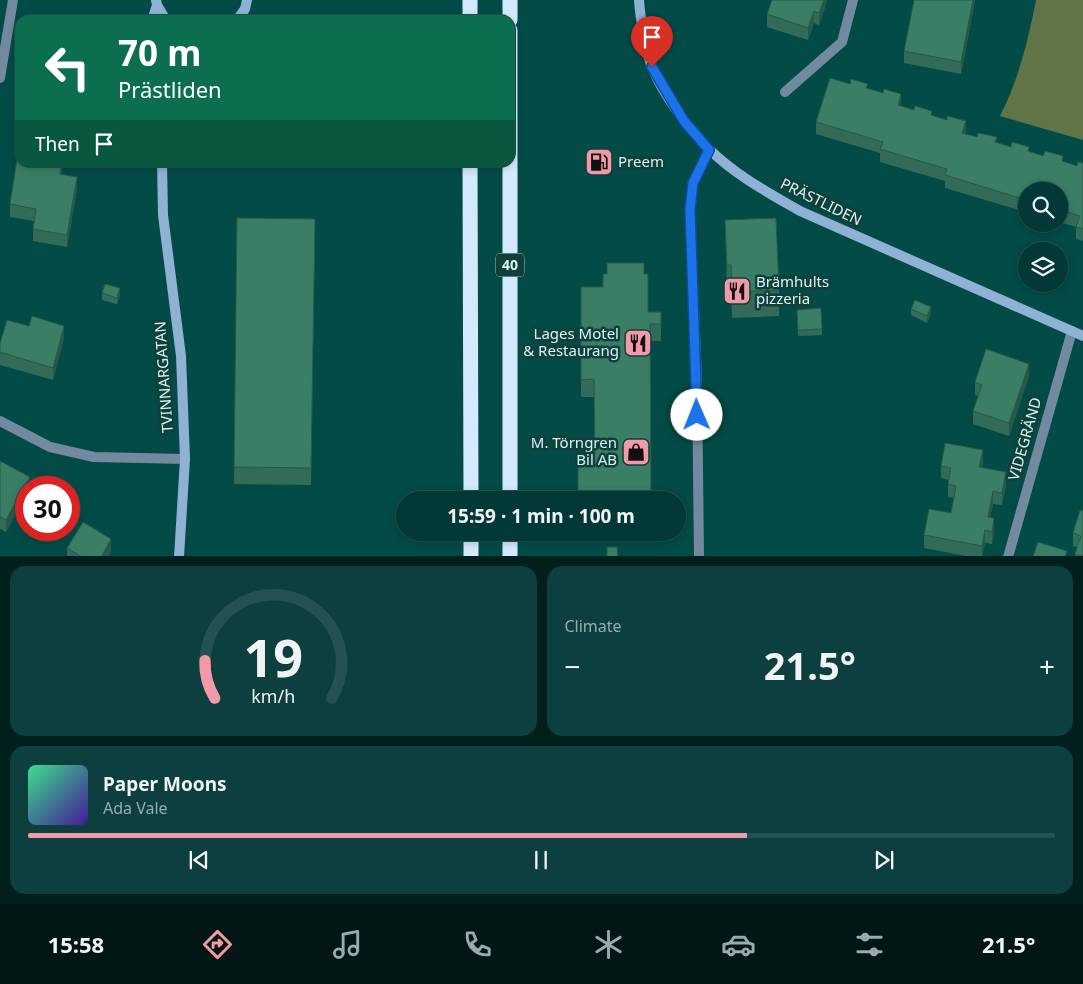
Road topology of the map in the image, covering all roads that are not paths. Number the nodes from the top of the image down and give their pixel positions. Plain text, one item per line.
1 (13, 0) edge
2 (247, 0) edge
3 (470, 0) edge
4 (510, 0) edge
5 (639, 0) edge
6 (853, 0) edge
7 (157, 2) edge
8 (153, 15) edge
9 (164, 15) edge
10 (241, 15) edge
11 (470, 15) edge
12 (510, 15) edge
13 (0, 78) edge
14 (785, 92) dead end
15 (709, 150) junction
16 (161, 167) edge
17 (470, 167) edge
18 (510, 167) edge
19 (1072, 331) junction
20 (1083, 336) edge
21 (0, 422) edge
22 (185, 459) junction
23 (471, 491) edge
24 (510, 491) edge
25 (471, 541) edge
26 (510, 541) edge
27 (179, 556) edge
28 (471, 556) edge
29 (510, 556) edge
30 (699, 556) edge
31 (1008, 556) edge

1 - 13 street
2 - 10 street
3 - 11 highway
4 - 12 highway
5 - 15 street, PRÄSTLIDEN
6 - 14 street
7 - 8 street
7 - 9 street
15 - 19 street, PRÄSTLIDEN
15 - 30 street
16 - 22 street, TVINNARGATAN
17 - 23 highway
18 - 24 highway, 40
19 - 20 street, PRÄSTLIDEN
19 - 31 street, VIDEGRÄND
21 - 22 street
22 - 27 street, TVINNARGATAN
25 - 28 highway
26 - 29 highway

